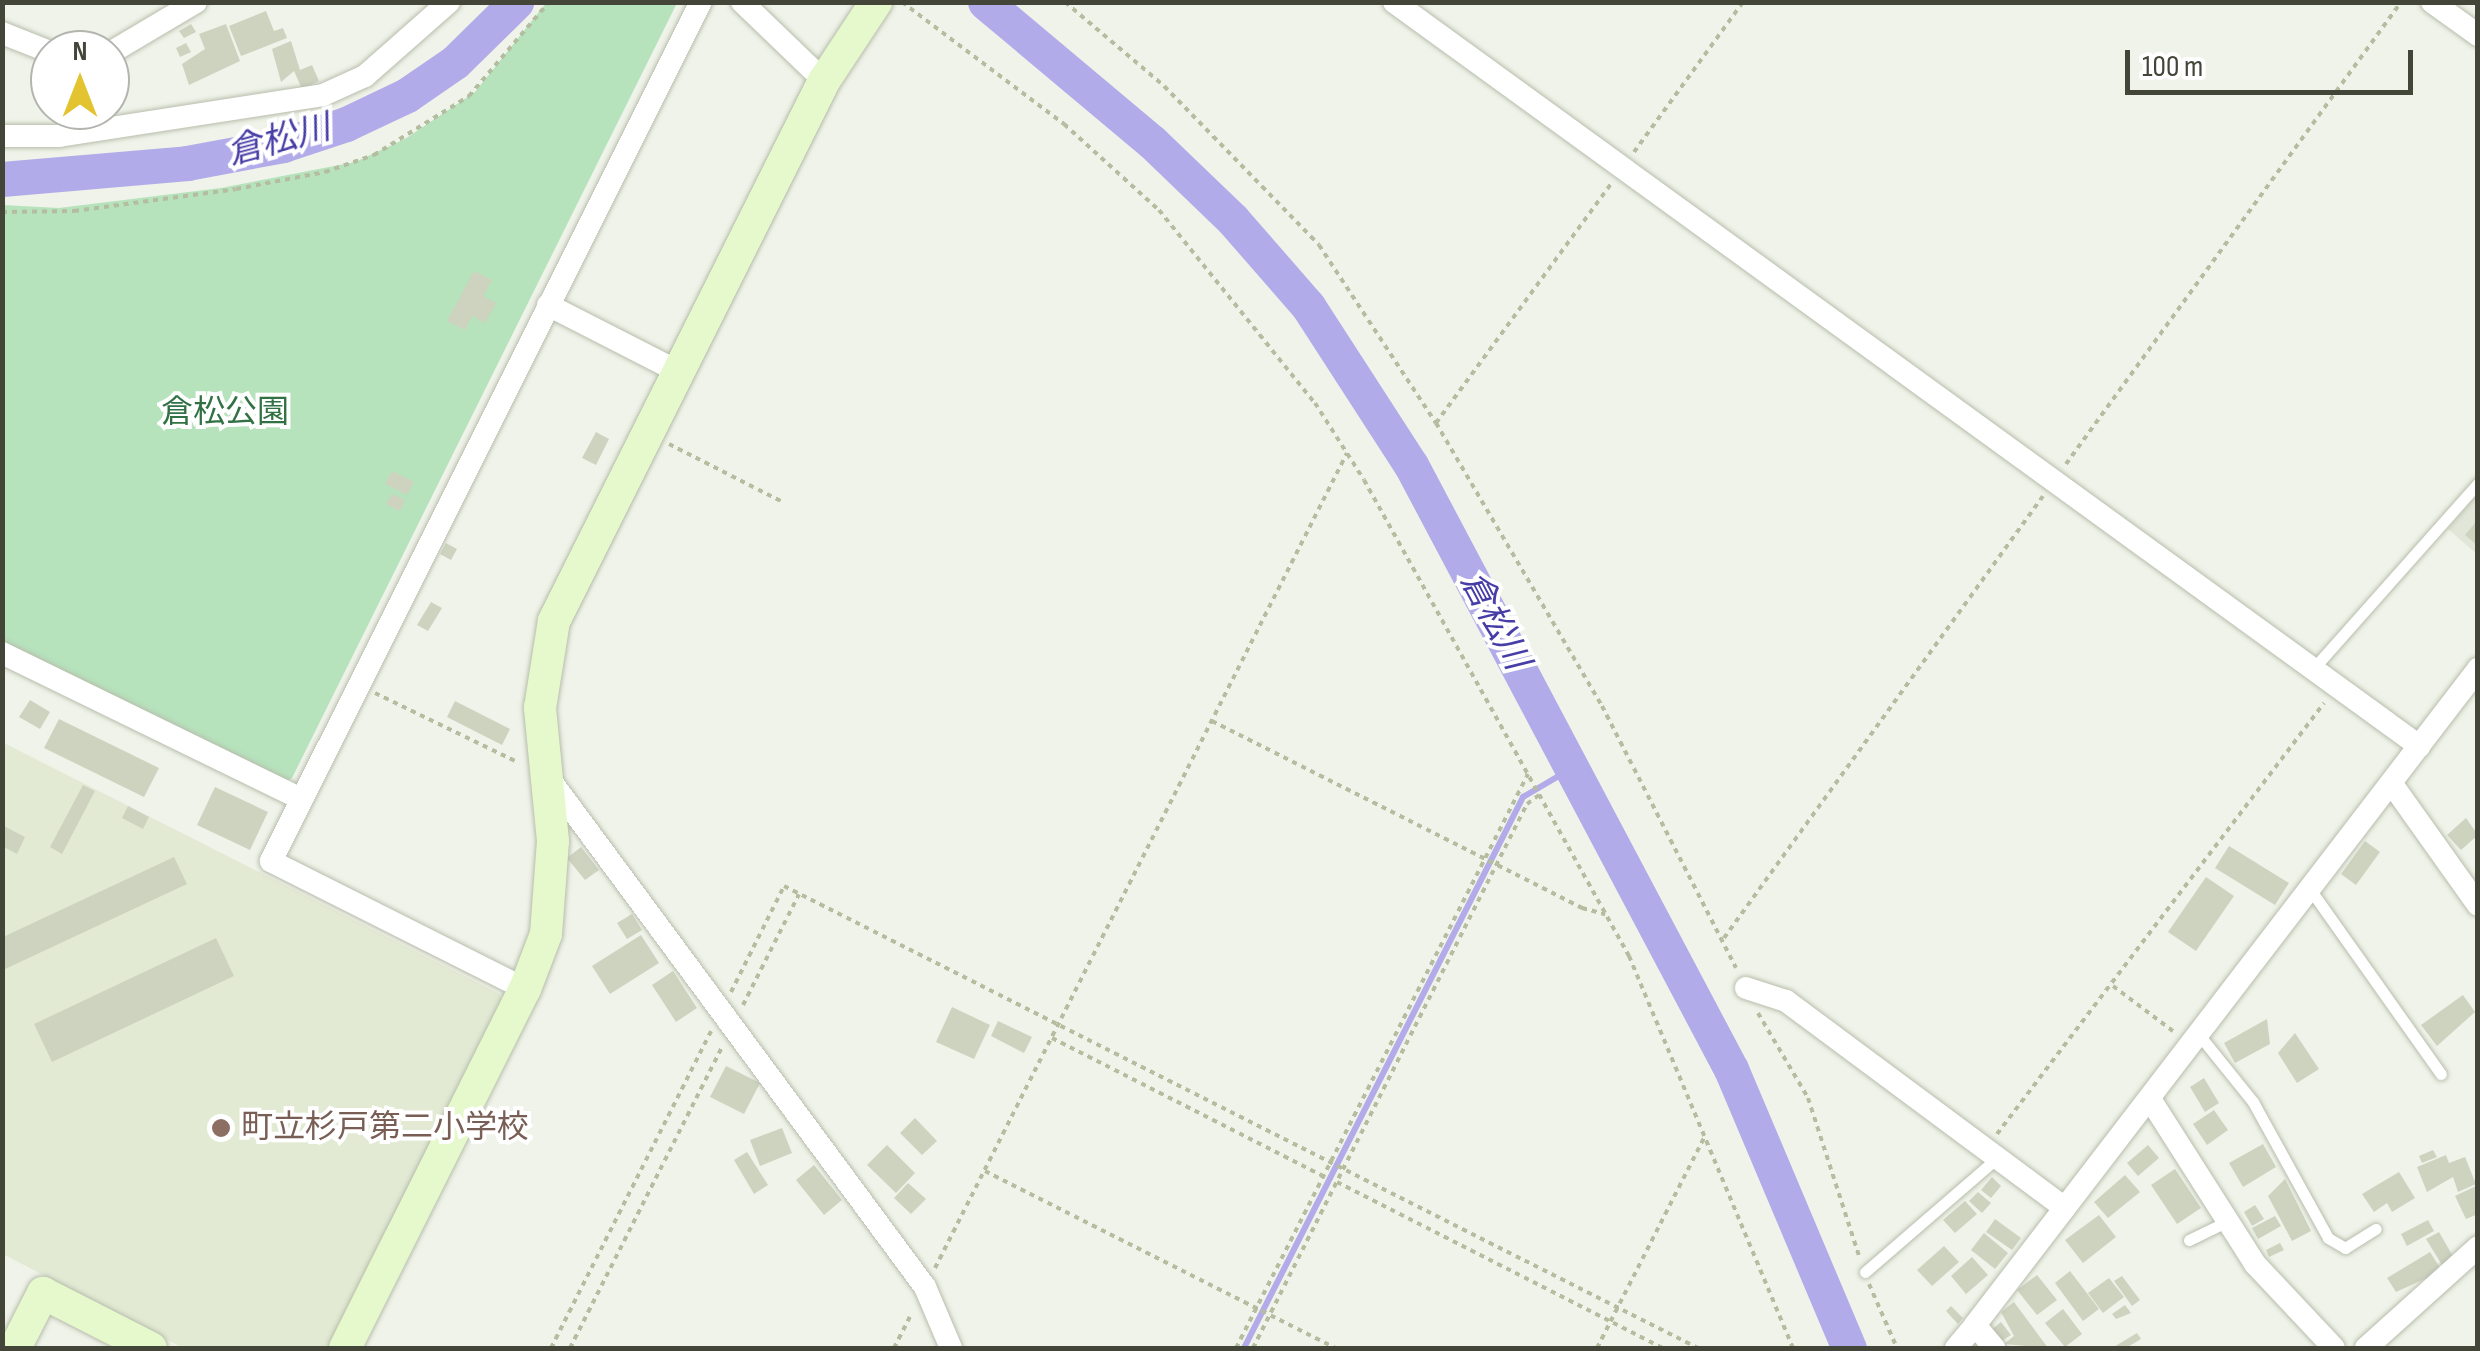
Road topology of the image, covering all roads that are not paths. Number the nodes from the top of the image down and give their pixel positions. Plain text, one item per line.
1 (196, 2) edge
2 (449, 2) edge
3 (700, 2) edge
4 (876, 2) edge
5 (1394, 2) edge
6 (2432, 2) edge
7 (748, 4) edge
8 (2, 33) edge
9 (2478, 35) edge
10 (130, 40) edge
11 (30, 44) edge
12 (824, 81) junction
13 (2, 136) edge
14 (548, 305) junction
15 (676, 370) junction
16 (2478, 483) edge
17 (2, 653) edge
18 (2314, 669) junction
19 (2478, 669) edge
20 (2419, 746) junction
21 (545, 774) junction
22 (2392, 784) junction
23 (301, 799) junction
24 (2312, 892) junction
25 (2478, 905) edge
26 (1746, 988) road end
27 (525, 989) junction
28 (2200, 1036) junction
29 (2441, 1074) dead end
30 (2150, 1099) junction
31 (1991, 1154) junction
32 (2065, 1208) junction
33 (2228, 1220) junction
34 (2375, 1229) dead end
35 (2189, 1240) dead end
36 (2478, 1247) edge
37 (1864, 1272) road end
38 (1975, 1325) junction
39 (14, 1348) edge
40 (151, 1348) edge
41 (345, 1348) edge
42 (951, 1348) edge
43 (1956, 1348) edge
44 (1994, 1348) edge
45 (2334, 1348) edge
46 (2366, 1348) edge

1 - 10 street
2 - 13 street
3 - 14 street
4 - 12 street
5 - 18 street
6 - 9 street
7 - 12 street
8 - 11 street
12 - 15 street
14 - 15 street
14 - 23 street
15 - 21 street
16 - 18 lane
17 - 23 street
18 - 20 street
19 - 20 street
20 - 22 street
21 - 27 street
21 - 42 street
22 - 24 street
22 - 25 street
23 - 27 street
24 - 28 street
24 - 29 lane
26 - 31 street
27 - 41 street
28 - 30 street
28 - 34 lane
30 - 32 street
30 - 33 street
31 - 32 street
31 - 37 lane
32 - 38 street
33 - 35 lane
33 - 45 street
36 - 46 street
38 - 43 street
38 - 44 street
39 - 40 street

